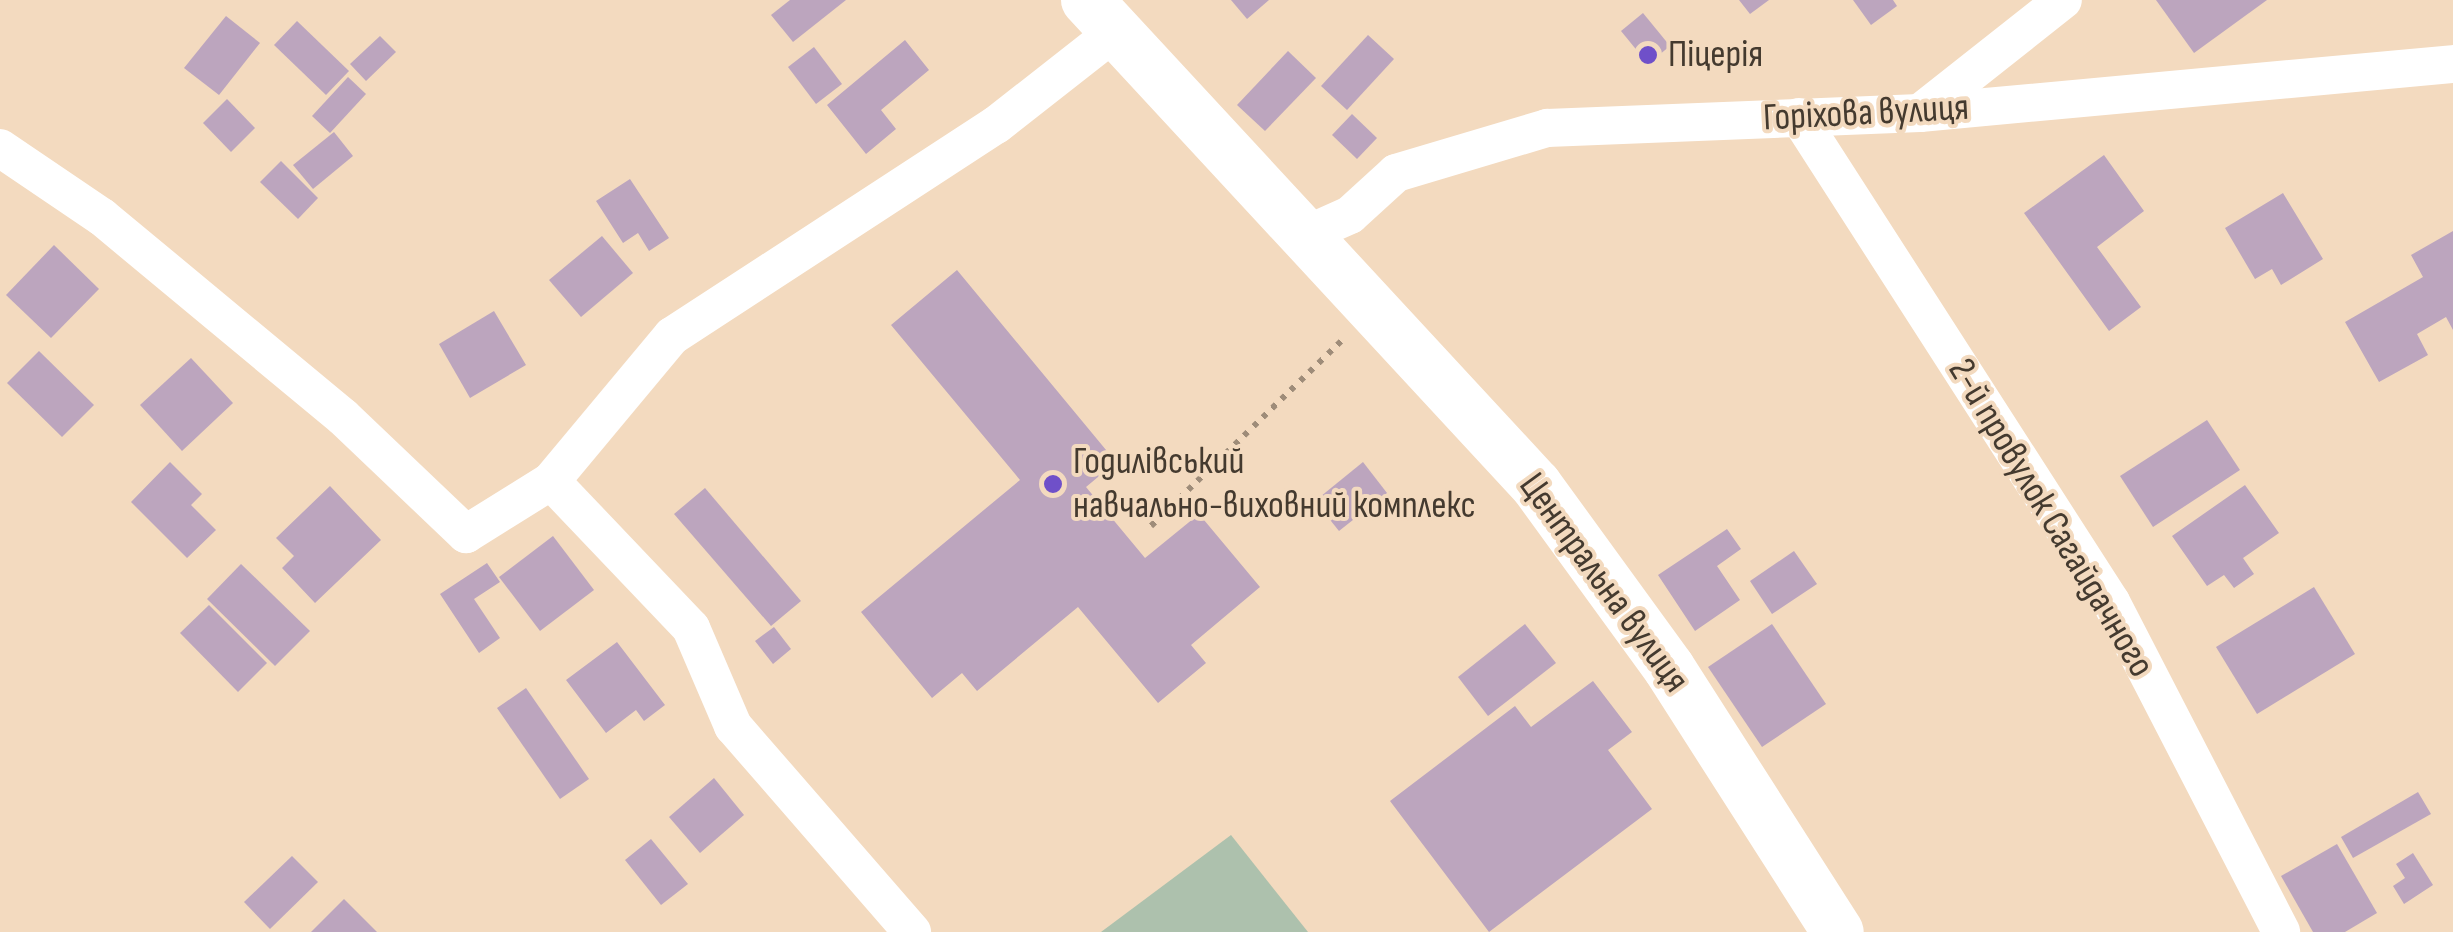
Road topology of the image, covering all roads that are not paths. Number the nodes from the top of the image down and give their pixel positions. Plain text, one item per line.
1 (2063, 0) edge
2 (1102, 15) edge
3 (2453, 64) edge
4 (1920, 113) junction
5 (1798, 118) junction
6 (0, 148) edge
7 (1305, 235) junction
8 (552, 481) junction
9 (1824, 926) edge
10 (912, 932) edge
11 (2281, 932) edge

1 - 4 street
2 - 7 main road, Центральна вулиця
2 - 8 street
3 - 4 street, Горіхова вулиця
4 - 5 street, Горіхова вулиця
5 - 7 street, Горіхова вулиця
5 - 11 street, 2-й провулок Сагайдачного
6 - 8 street
7 - 9 main road, Центральна вулиця
8 - 10 street

